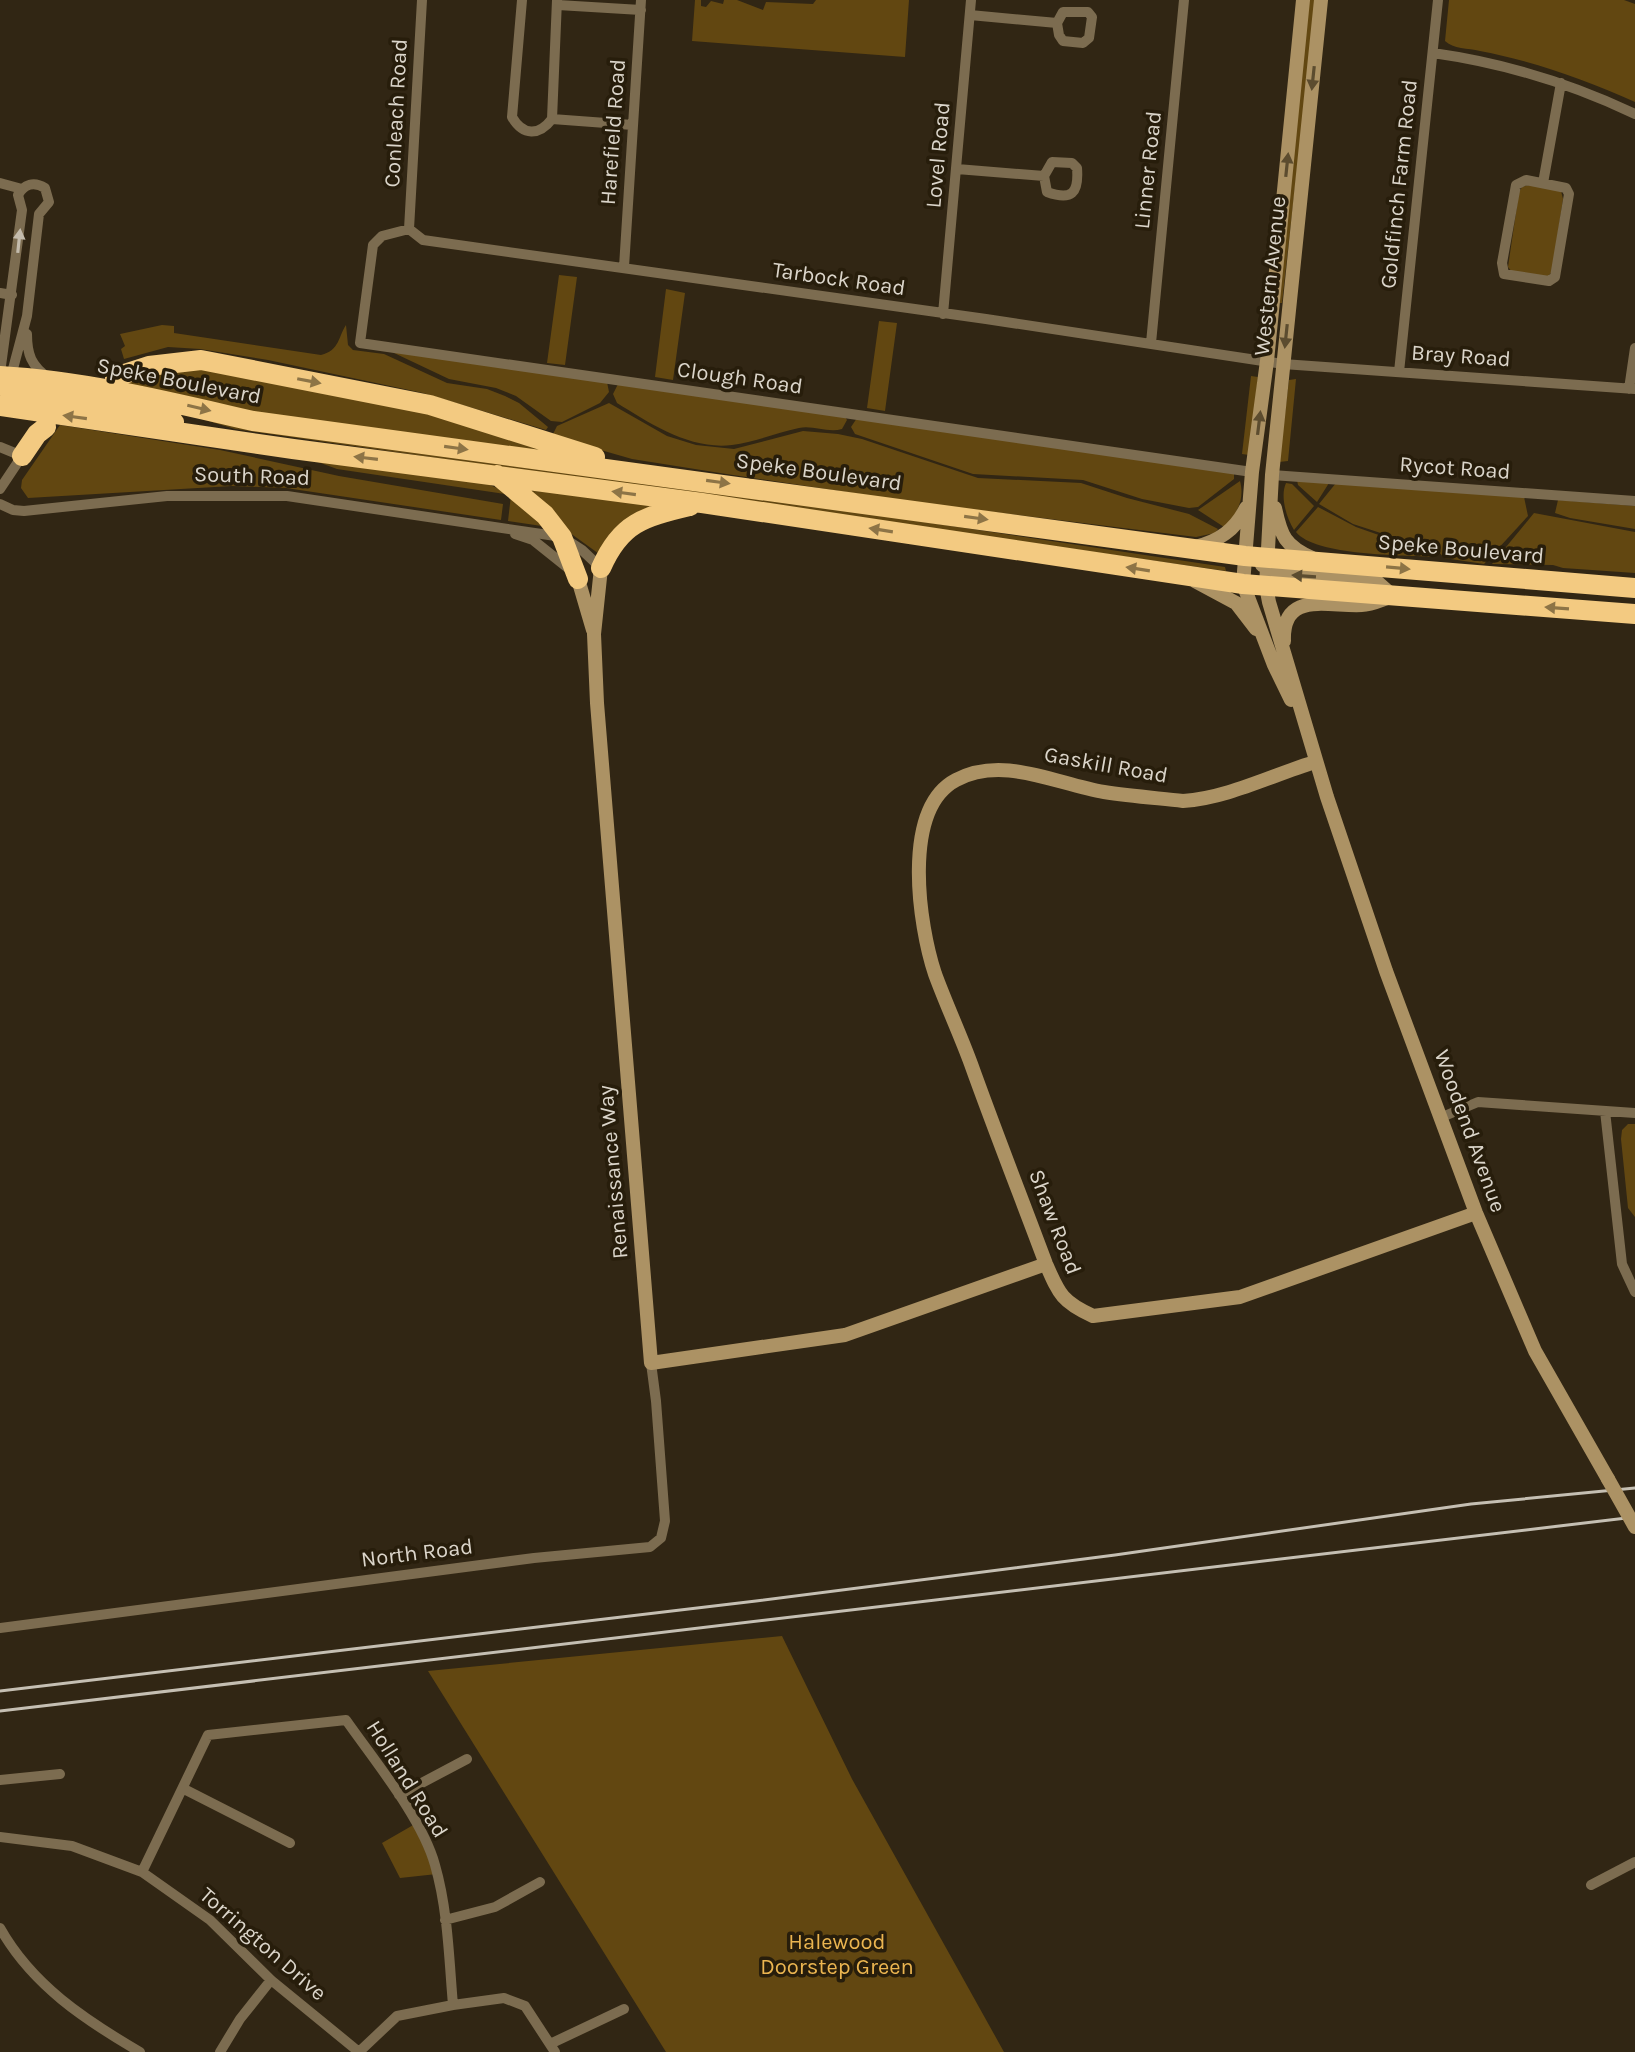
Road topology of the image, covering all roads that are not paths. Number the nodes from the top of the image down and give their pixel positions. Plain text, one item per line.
1 (422, 0) edge
2 (522, 0) edge
3 (971, 0) edge
4 (1184, 0) edge
5 (1303, 0) edge
6 (1321, 0) edge
7 (1438, 0) edge
8 (557, 2) edge
9 (641, 5) edge
10 (970, 15) junction
11 (1057, 23) dead end
12 (1433, 53) junction
13 (1561, 83) junction
14 (1635, 114) edge
15 (552, 119) junction
16 (633, 125) junction
17 (957, 169) junction
18 (1044, 176) dead end
19 (0, 183) edge
20 (1543, 183) junction
21 (22, 189) junction
22 (22, 210) junction
23 (39, 214) junction
24 (409, 229) junction
25 (624, 267) junction
26 (0, 293) edge
27 (12, 295) junction
28 (943, 314) junction
29 (27, 316) junction
30 (1151, 343) junction
31 (1635, 348) edge
32 (1267, 361) junction
33 (1283, 364) junction
34 (1399, 372) junction
35 (115, 377) dead end
36 (55, 382) junction
37 (2, 384) edge
38 (1632, 389) edge
39 (46, 427) dead end
40 (0, 447) edge
41 (22, 456) junction
42 (641, 472) junction
43 (1252, 472) junction
44 (497, 475) junction
45 (1272, 482) junction
46 (0, 489) edge
47 (1249, 501) junction
48 (1635, 501) edge
49 (702, 503) junction
50 (0, 504) edge
51 (502, 529) junction
52 (562, 537) junction
53 (1113, 537) junction
54 (1190, 548) junction
55 (1321, 561) junction
56 (601, 568) junction
57 (1267, 570) junction
58 (1244, 571) junction
59 (1176, 574) junction
60 (578, 579) junction
61 (1635, 588) edge
62 (1393, 596) junction
63 (1635, 614) edge
64 (594, 634) junction
65 (1285, 652) junction
66 (1274, 665) junction
67 (1307, 733) junction
68 (1315, 762) junction
69 (938, 794) joint
70 (1605, 1111) junction
71 (1635, 1113) edge
72 (1442, 1117) junction
73 (1476, 1213) junction
74 (1046, 1264) junction
75 (1635, 1292) edge
76 (651, 1363) junction
77 (1635, 1527) edge
78 (0, 1628) edge
79 (467, 1759) dead end
80 (60, 1774) dead end
81 (0, 1780) edge
82 (184, 1789) junction
83 (399, 1795) junction
84 (0, 1837) edge
85 (290, 1843) dead end
86 (1635, 1862) edge
87 (142, 1872) junction
88 (540, 1882) dead end
89 (1591, 1885) dead end
90 (445, 1920) junction
91 (0, 1928) edge
92 (271, 1980) junction
93 (453, 2005) junction
94 (624, 2009) dead end
95 (553, 2048) edge
96 (140, 2052) edge
97 (220, 2052) edge
98 (359, 2052) edge

1 - 24 street, Conleach Road
2 - 15 street
3 - 10 street, Lovel Road
4 - 30 street, Linner Road
32 -> 5 street, Western Avenue
6 -> 33 street, Western Avenue
7 - 12 street, Goldfinch Farm Road
8 - 9 street
8 - 15 street
9 - 16 street, Harefield Road
10 - 11 street
10 - 17 street, Lovel Road
12 - 13 street
12 - 34 street, Goldfinch Farm Road
13 - 14 street
13 - 20 street
15 - 16 street
16 - 25 street, Harefield Road
17 - 18 street
17 - 28 street, Lovel Road
19 - 21 street
20 - 20 street
21 - 22 street
21 - 23 street
22 - 23 street
27 -> 22 street
23 - 29 street
24 - 25 street, Tarbock Road
24 - 43 street, Clough Road
25 - 28 street, Tarbock Road
26 - 27 street
27 - 37 street
28 - 30 street, Tarbock Road
29 - 36 street
29 - 37 street
30 - 32 street, Tarbock Road
31 - 38 street
32 - 33 street, Bray Road
43 -> 32 street, Western Avenue
33 - 34 street, Bray Road
33 - 45 street, Western Avenue
34 - 38 street, Bray Road
35 -> 42 highway
36 - 37 highway, Speke Boulevard
36 -> 42 highway, Speke Boulevard
44 -> 37 highway, Speke Boulevard
39 - 41 highway
40 - 41 street
41 - 46 street
42 -> 53 highway, Speke Boulevard
43 - 47 street, Western Avenue
49 -> 44 highway, Speke Boulevard
44 - 52 highway
45 - 48 street, Rycot Road
45 - 55 street
45 - 57 street, Western Avenue
47 - 54 street
47 - 58 street, Western Avenue
49 - 56 highway
59 -> 49 highway, Speke Boulevard
50 - 51 street, South Road
51 - 52 street, South Road
51 - 60 street, South Road
52 - 56 street, South Road
52 - 60 highway
53 - 54 highway, Speke Boulevard
53 - 58 street
54 - 58 highway, Speke Boulevard
55 - 57 highway, Speke Boulevard
55 -> 61 highway, Speke Boulevard
56 - 64 street, Renaissance Way
57 - 58 highway, Speke Boulevard
57 - 58 highway, Speke Boulevard
62 -> 57 highway, Speke Boulevard
57 - 65 street, Woodend Avenue
58 - 59 highway, Speke Boulevard
58 - 66 street, Woodend Avenue
59 - 66 street
60 - 64 street
63 -> 62 highway, Speke Boulevard
62 - 65 street
64 - 76 street, Renaissance Way
65 - 67 street, Woodend Avenue
66 - 67 street, Woodend Avenue
67 - 68 street, Woodend Avenue
68 - 69 street, Gaskill Road
68 - 72 street, Woodend Avenue
69 - 74 street, Shaw Road
70 - 71 street
70 - 72 street
70 - 75 street
72 - 73 street, Woodend Avenue
73 - 74 street, Shaw Road
73 - 77 street, Woodend Avenue, bridge
74 - 76 street
76 - 78 street, North Road
79 - 83 street
80 - 81 street
82 - 83 street, Holland Road
82 - 85 street
82 - 87 street, Holland Road
83 - 90 street, Holland Road
84 - 87 street, Torrington Drive
86 - 89 street
87 - 92 street, Torrington Drive
88 - 90 street
90 - 93 street, Holland Road
91 - 96 street
92 - 97 street
92 - 98 street, Torrington Drive
93 - 95 street
93 - 98 street
94 - 95 street

